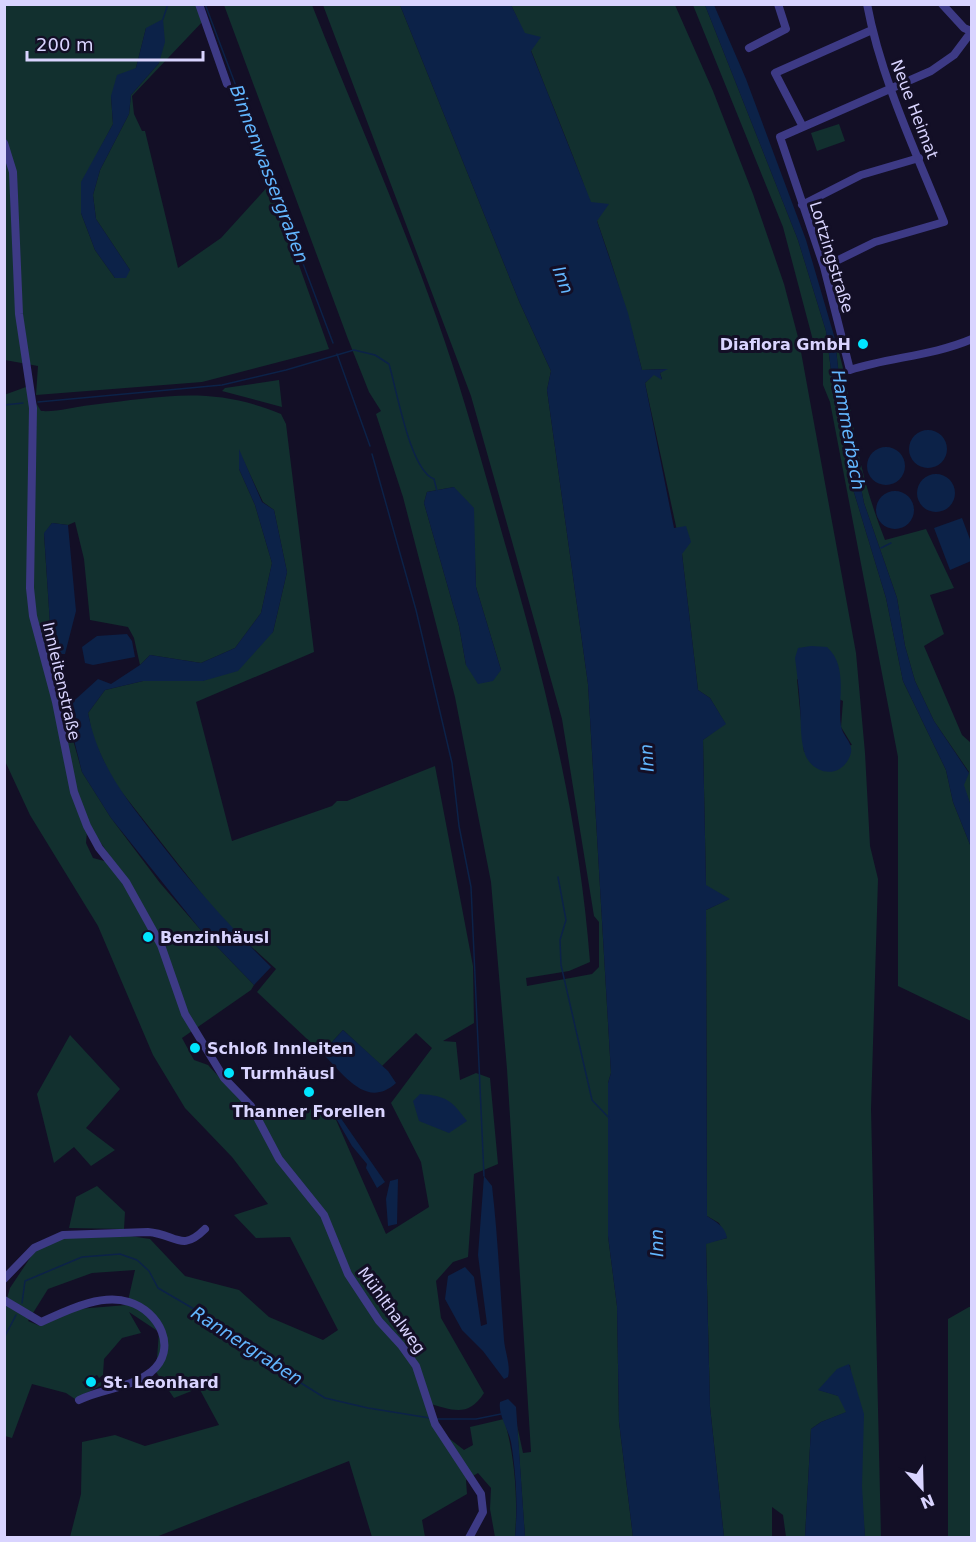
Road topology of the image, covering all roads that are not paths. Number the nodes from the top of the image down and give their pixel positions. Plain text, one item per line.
1 (199, 4) edge
2 (778, 4) edge
3 (867, 4) edge
4 (942, 4) edge
5 (872, 30) junction
6 (971, 31) edge
7 (749, 48) dead end
8 (227, 84) dead end
9 (892, 88) junction
10 (803, 127) junction
11 (4, 143) edge
12 (919, 158) junction
13 (802, 205) junction
14 (824, 267) junction
15 (972, 339) edge
16 (286, 1168) joint
17 (205, 1229) dead end
18 (4, 1279) edge
19 (4, 1300) edge
20 (79, 1400) dead end
21 (470, 1538) edge

1 - 8 street
2 - 7 street
3 - 5 street, Neue Heimat
4 - 6 street
5 - 9 street, Neue Heimat
5 - 10 street
6 - 9 street
9 - 10 street
9 - 12 street, Neue Heimat
10 - 13 street, Lortzingstraße
11 - 16 street, Innleitenstraße
12 - 13 street
12 - 14 street, Neue Heimat
13 - 14 street, Lortzingstraße
14 - 15 street, Lortzingstraße
16 - 21 street, Mühlthalweg
17 - 18 street
19 - 20 street

